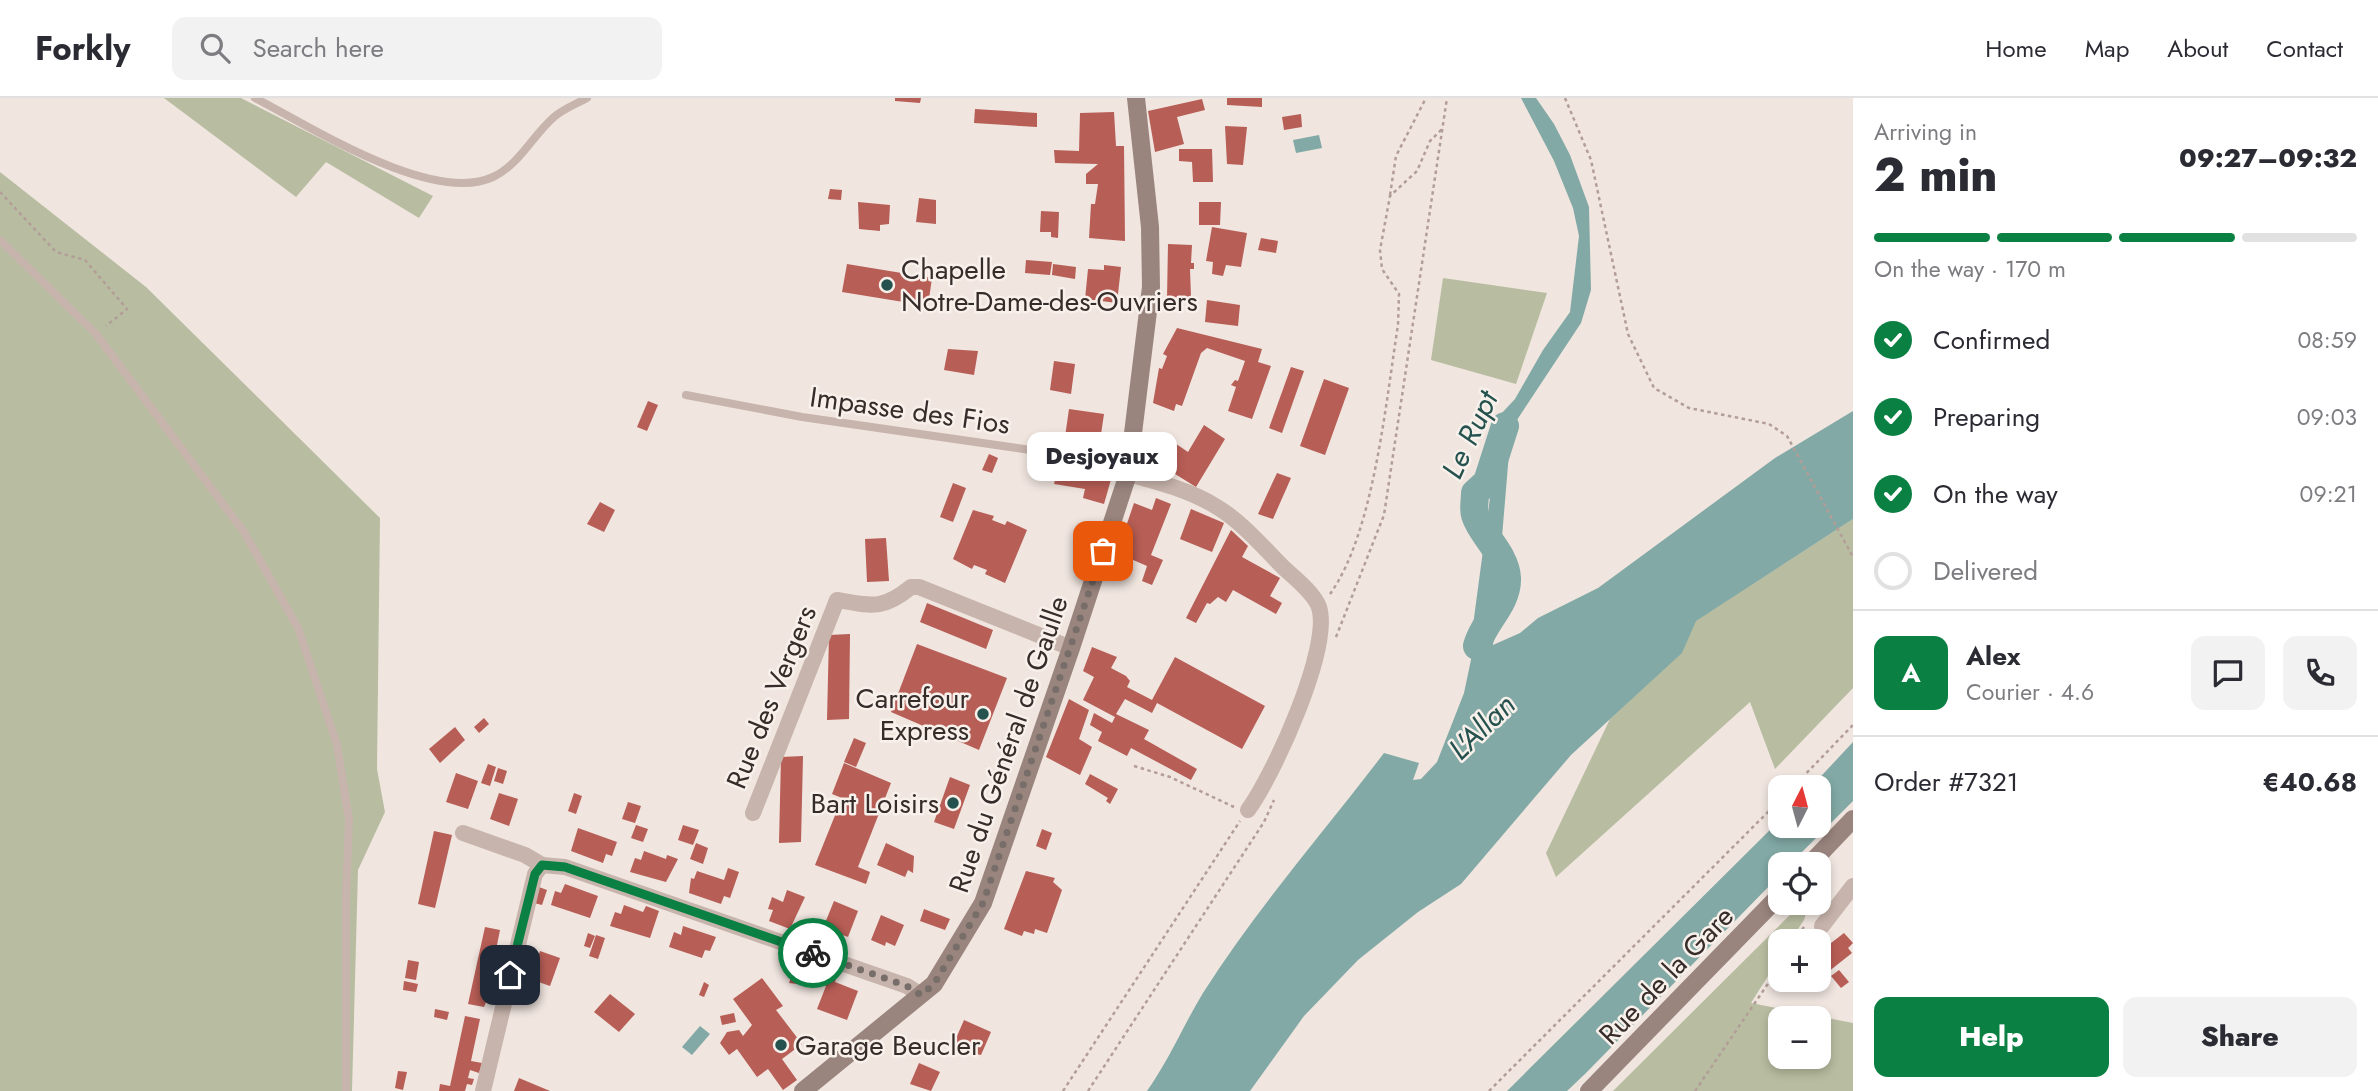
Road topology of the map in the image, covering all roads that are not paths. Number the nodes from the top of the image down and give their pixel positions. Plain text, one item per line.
1 (255, 98) edge
2 (587, 98) edge
3 (1136, 98) edge
4 (0, 240) edge
5 (686, 396) dead end
6 (1128, 469) junction
7 (1071, 648) junction
8 (1248, 810) road end
9 (754, 813) dead end
10 (1853, 819) edge
11 (463, 833) dead end
12 (1821, 852) edge
13 (542, 865) junction
14 (1853, 886) edge
15 (1768, 907) edge
16 (1822, 926) dead end
17 (921, 995) junction
18 (346, 1091) edge
19 (483, 1091) edge
20 (803, 1091) edge
21 (1589, 1091) edge

1 - 2 lane
3 - 6 main road, Rue du Général de Gaulle
4 - 18 lane
5 - 6 lane, Impasse des Fios
6 - 7 main road, Rue du Général de Gaulle
6 - 8 street
7 - 9 street, Rue des Vergers
7 - 17 main road, Rue du Général de Gaulle
10 - 12 main road
11 - 13 street
13 - 17 street
13 - 19 street
14 - 16 street
15 - 21 main road, Rue de la Gare
17 - 20 main road, Rue du Général de Gaulle

